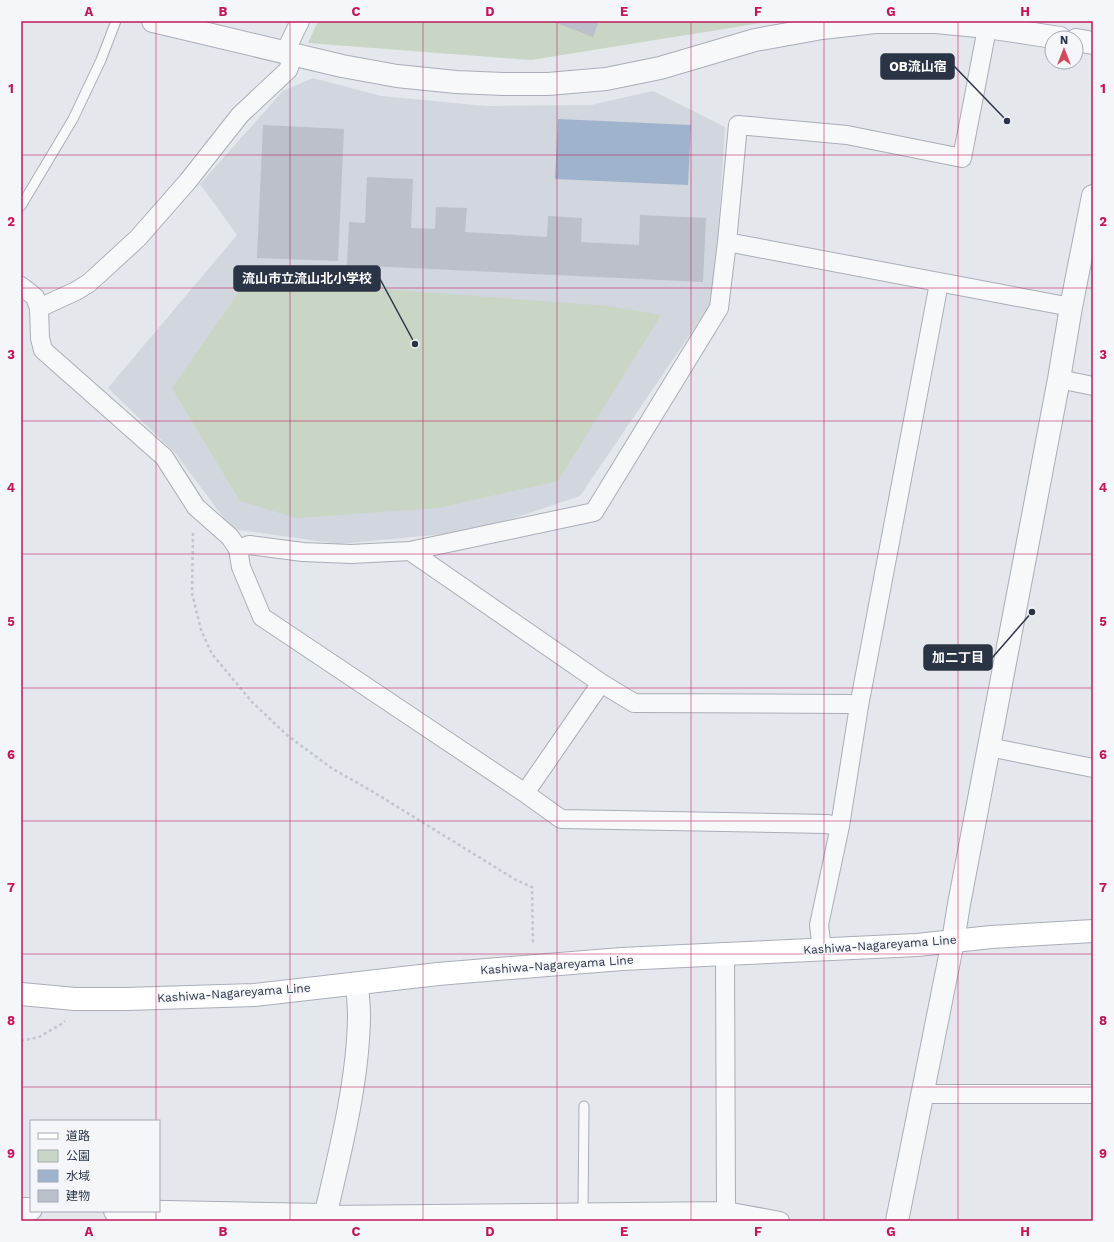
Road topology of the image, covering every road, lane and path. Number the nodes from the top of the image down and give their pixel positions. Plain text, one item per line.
1 (116, 21) edge
2 (153, 21) edge
3 (300, 21) edge
4 (987, 27) junction
5 (1044, 36) edge
6 (289, 53) junction
7 (1093, 196) edge
8 (21, 206) edge
9 (728, 242) junction
10 (939, 283) junction
11 (21, 286) edge
12 (1071, 307) junction
13 (40, 308) junction
14 (1059, 379) junction
15 (1093, 386) edge
16 (196, 507) junction
17 (238, 549) junction
18 (410, 551) junction
19 (601, 684) junction
20 (859, 706) junction
21 (990, 747) junction
22 (1093, 768) edge
23 (525, 793) junction
24 (840, 826) junction
25 (1093, 932) edge
26 (953, 941) junction
27 (533, 949) dead end
28 (822, 949) junction
29 (725, 954) junction
30 (357, 984) junction
31 (21, 994) edge
32 (76, 999) junction
33 (21, 1041) edge
34 (922, 1094) junction
35 (1093, 1094) edge
36 (584, 1106) dead end
37 (145, 1212) edge
38 (583, 1212) junction
39 (615, 1216) edge
40 (725, 1216) edge
41 (324, 1218) edge
42 (780, 1221) edge
43 (897, 1221) edge

1 - 8 lane
2 - 6 street
3 - 6 street
4 - 5 street
4 - 6 street
4 - 9 street
6 - 13 street
7 - 12 street
9 - 10 street
9 - 18 street
10 - 12 street
10 - 20 street
11 - 13 street
12 - 14 street
13 - 16 street
14 - 15 street
14 - 21 street
16 - 17 street
16 - 27 path
17 - 18 street
17 - 23 street
18 - 19 street
19 - 20 street
19 - 23 street
20 - 24 street
21 - 22 street
21 - 26 street
23 - 24 street
24 - 28 street
25 - 26 main road, Kashiwa-Nagareyama Line
26 - 28 main road, Kashiwa-Nagareyama Line
26 - 34 street
28 - 29 main road, Kashiwa-Nagareyama Line
29 - 30 main road, Kashiwa-Nagareyama Line
29 - 40 street
30 - 32 main road, Kashiwa-Nagareyama Line
30 - 41 street
31 - 32 main road, Kashiwa-Nagareyama Line
32 - 33 path
34 - 35 street
34 - 43 street
36 - 38 lane
37 - 41 street
38 - 39 street
38 - 41 street
39 - 40 street
40 - 42 street

